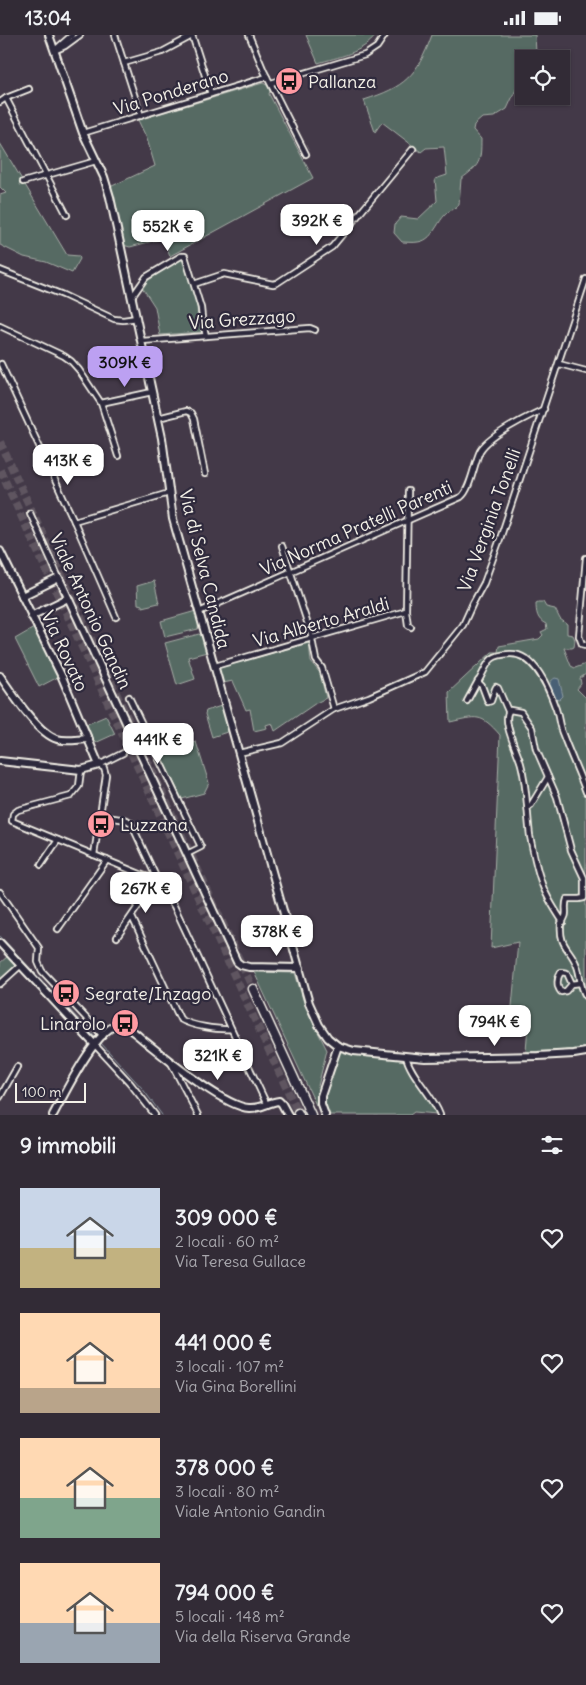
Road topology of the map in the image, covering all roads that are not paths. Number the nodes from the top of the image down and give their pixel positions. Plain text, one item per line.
1 (49, 35) edge
2 (72, 35) edge
3 (80, 35) edge
4 (115, 35) edge
5 (192, 35) edge
6 (249, 35) edge
7 (385, 35) edge
8 (54, 51) junction
9 (124, 63) junction
10 (267, 77) junction
11 (271, 83) junction
12 (29, 89) dead end
13 (211, 94) junction
14 (6, 98) junction
15 (0, 102) edge
16 (141, 116) junction
17 (83, 133) junction
18 (413, 149) dead end
19 (306, 154) dead end
20 (96, 161) junction
21 (47, 175) junction
22 (23, 182) dead end
23 (67, 215) dead end
24 (0, 270) edge
25 (586, 279) edge
26 (194, 284) junction
27 (132, 297) junction
28 (136, 317) junction
29 (0, 326) edge
30 (315, 330) dead end
31 (206, 336) junction
32 (142, 341) junction
33 (559, 363) junction
34 (1, 364) edge
35 (586, 371) edge
36 (152, 392) junction
37 (101, 403) junction
38 (544, 409) junction
39 (158, 418) junction
40 (118, 456) dead end
41 (205, 474) dead end
42 (408, 491) dead end
43 (168, 493) junction
44 (30, 513) dead end
45 (74, 521) junction
46 (408, 521) junction
47 (282, 546) dead end
48 (0, 551) edge
49 (586, 558) edge
50 (290, 573) junction
51 (59, 578) junction
52 (22, 596) junction
53 (68, 598) junction
54 (199, 611) junction
55 (406, 611) junction
56 (32, 616) junction
57 (116, 617) dead end
58 (411, 627) dead end
59 (312, 639) junction
60 (586, 645) edge
61 (215, 666) junction
62 (0, 676) edge
63 (478, 681) junction
64 (129, 697) dead end
65 (467, 701) dead end
66 (334, 709) junction
67 (508, 711) junction
68 (88, 739) junction
69 (122, 753) dead end
70 (239, 753) junction
71 (0, 761) edge
72 (99, 765) junction
73 (80, 770) junction
74 (548, 777) junction
75 (586, 792) edge
76 (528, 807) junction
77 (100, 816) junction
78 (58, 841) junction
79 (187, 854) junction
80 (94, 855) junction
81 (107, 860) junction
82 (41, 865) dead end
83 (157, 879) junction
84 (585, 881) edge
85 (0, 892) edge
86 (132, 917) junction
87 (563, 922) junction
88 (58, 929) dead end
89 (117, 937) dead end
90 (0, 943) edge
91 (21, 965) junction
92 (300, 968) junction
93 (0, 983) edge
94 (580, 983) junction
95 (570, 985) dead end
96 (253, 989) tunnel mouth
97 (586, 996) edge
98 (232, 1029) junction
99 (103, 1036) junction
100 (95, 1045) junction
101 (338, 1046) junction
102 (586, 1052) edge
103 (406, 1057) junction
104 (171, 1063) junction
105 (17, 1067) dead end
106 (0, 1097) edge
107 (267, 1105) junction
108 (53, 1115) edge
109 (155, 1115) edge
110 (198, 1115) edge
111 (288, 1115) edge
112 (311, 1115) edge
113 (325, 1115) edge
114 (440, 1115) edge

1 - 8 street, Via di Selva Candida
2 - 8 street
3 - 8 street
4 - 9 street
5 - 9 street
5 - 13 street
6 - 10 street
7 - 11 street
8 - 17 street, Via di Selva Candida
9 - 16 street
10 - 11 street
10 - 13 street, Via Ponderano
11 - 19 street
12 - 14 street
13 - 16 street, Via Ponderano
14 - 15 street
14 - 21 street
16 - 17 street, Via Ponderano
17 - 20 street, Via di Selva Candida
18 - 26 street
20 - 21 street
20 - 27 street, Via di Selva Candida
21 - 22 street
21 - 23 street
24 - 28 street
25 - 33 street, Via Verginia Tonelli
26 - 27 street
26 - 31 street
27 - 28 street, Via di Selva Candida
28 - 32 street, Via di Selva Candida
29 - 37 street
30 - 31 street, Via Grezzago
31 - 32 street, Via Grezzago
32 - 36 street, Via di Selva Candida
33 - 35 street
33 - 38 street, Via Verginia Tonelli
34 - 45 street
36 - 37 street
36 - 39 street, Via di Selva Candida
37 - 40 street
38 - 46 street, Via Norma Pratelli Parenti
38 - 66 street, Via Verginia Tonelli
39 - 41 street
39 - 43 street, Via di Selva Candida
42 - 46 street, Via Alberto Araldi
43 - 45 street
43 - 54 street, Via di Selva Candida
44 - 51 street, Viale Antonio Gandin
45 - 57 street
46 - 50 street, Via Norma Pratelli Parenti
46 - 55 street, Via Alberto Araldi
47 - 50 street
48 - 52 street, Via Rovato
49 - 60 street
50 - 54 street, Via Norma Pratelli Parenti
50 - 59 street
51 - 52 street
51 - 53 street, Viale Antonio Gandin
52 - 56 street, Via Rovato
53 - 56 street
53 - 79 street, Viale Antonio Gandin
54 - 61 street, Via di Selva Candida
55 - 58 street, Via Alberto Araldi
55 - 59 street, Via Alberto Araldi
56 - 68 street, Via Rovato
59 - 61 street, Via Alberto Araldi
59 - 66 street
61 - 70 street, Via di Selva Candida
62 - 68 street
63 - 65 street
63 - 67 street
63 - 75 street
64 - 79 street
66 - 70 street, Via Verginia Tonelli
67 - 74 street
67 - 76 street
68 - 72 street, Via Rovato
69 - 72 street
70 - 92 street, Via di Selva Candida
71 - 73 street
72 - 73 street
72 - 77 street
73 - 78 street
74 - 76 street
74 - 84 street
76 - 87 street
77 - 80 street
77 - 83 street
78 - 80 street
78 - 82 street
79 - 92 street, Viale Antonio Gandin
80 - 81 street
81 - 83 street
81 - 88 street
83 - 86 street
83 - 98 street
84 - 87 street
85 - 99 street
86 - 89 street
86 - 98 street
87 - 94 street
90 - 91 street
91 - 93 street
91 - 100 street
92 - 101 street, Via di Selva Candida
94 - 95 street
94 - 97 street
96 - 112 highway
98 - 107 street
99 - 100 street
99 - 104 street
100 - 108 street
100 - 109 street
101 - 103 street
101 - 113 street
102 - 103 street
103 - 114 street
104 - 107 street
104 - 110 street
105 - 106 street
107 - 111 street

